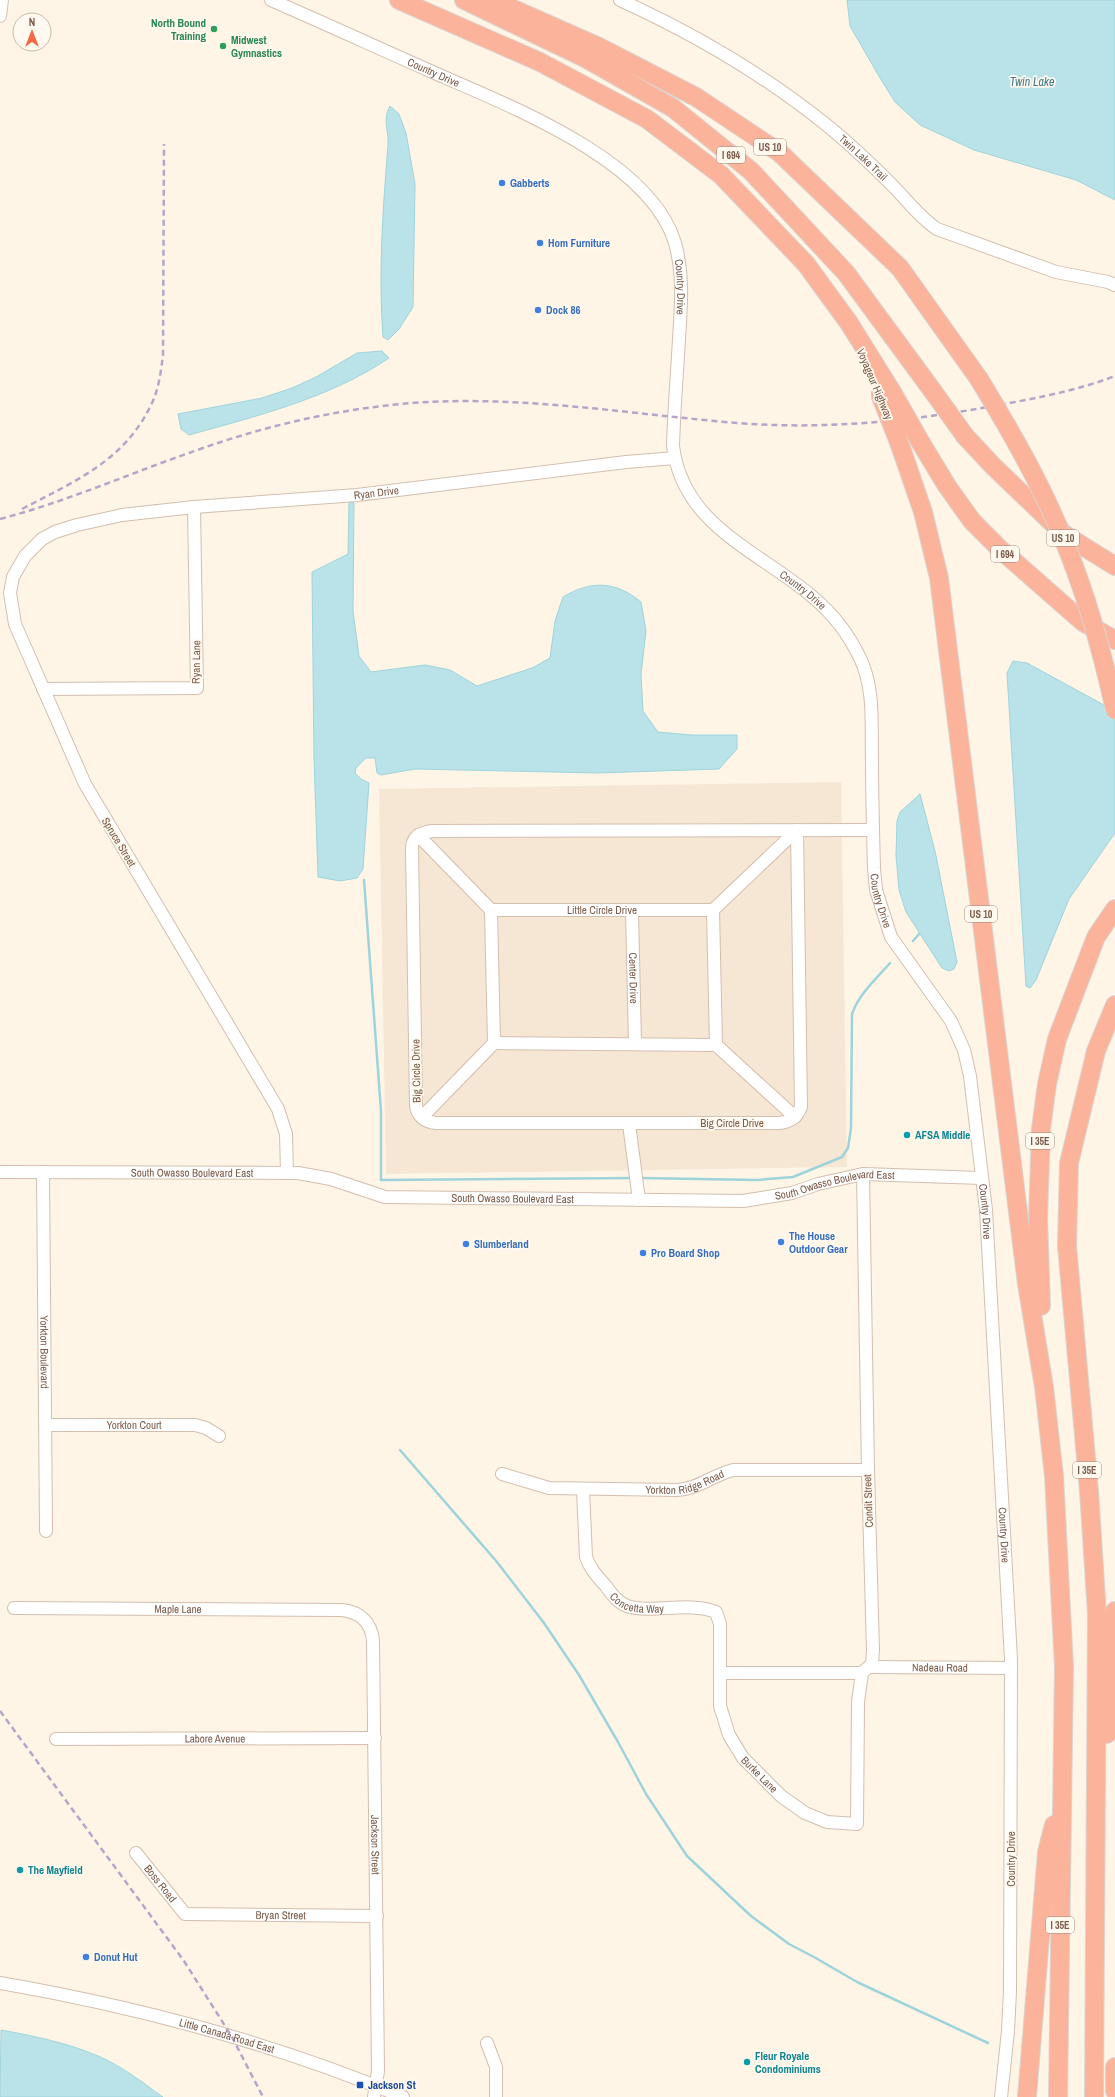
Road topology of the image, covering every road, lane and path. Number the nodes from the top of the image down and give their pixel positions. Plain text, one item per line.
1 (2, 0) edge
2 (271, 0) edge
3 (399, 0) edge
4 (464, 0) edge
5 (493, 0) edge
6 (620, 0) edge
7 (0, 16) edge
8 (1115, 285) edge
9 (886, 393) junction
10 (675, 458) junction
11 (194, 507) junction
12 (77, 525) joint
13 (1115, 566) edge
14 (1115, 640) edge
15 (43, 689) junction
16 (1115, 710) edge
17 (796, 830) junction
18 (873, 830) junction
19 (418, 835) junction
20 (1115, 909) edge
21 (491, 910) junction
22 (713, 910) junction
23 (632, 911) junction
24 (1115, 1005) edge
25 (494, 1044) junction
26 (635, 1044) junction
27 (716, 1045) junction
28 (795, 1117) junction
29 (422, 1118) junction
30 (629, 1124) junction
31 (0, 1172) edge
32 (43, 1172) junction
33 (287, 1173) junction
34 (863, 1174) junction
35 (982, 1178) junction
36 (639, 1200) junction
37 (1044, 1387) junction
38 (46, 1425) junction
39 (219, 1436) dead end
40 (868, 1470) junction
41 (502, 1474) dead end
42 (584, 1490) junction
43 (46, 1531) dead end
44 (14, 1608) dead end
45 (342, 1610) joint
46 (1115, 1611) edge
47 (1011, 1668) junction
48 (865, 1670) junction
49 (720, 1672) junction
50 (375, 1738) junction
51 (56, 1739) dead end
52 (1062, 1793) junction
53 (857, 1824) joint
54 (136, 1853) dead end
55 (185, 1914) joint
56 (377, 1916) junction
57 (1095, 1943) junction
58 (0, 1983) edge
59 (487, 2043) dead end
60 (1115, 2067) edge
61 (375, 2091) edge
62 (1115, 2091) edge
63 (403, 2097) edge
64 (496, 2097) edge
65 (1001, 2097) edge
66 (1027, 2097) edge
67 (1058, 2097) edge
68 (1094, 2097) edge

1 - 7 street
2 - 10 street, Country Drive
3 - 9 highway, I 694
4 - 13 highway, I 694, bridge
5 - 16 highway, US 10, bridge
6 - 8 street, Twin Lake Trail
9 - 14 highway, I 694, bridge
9 - 37 highway, Voyageur Highway / US 10, bridge
10 - 11 street, Ryan Drive
10 - 18 street, Country Drive
11 - 12 street, Ryan Drive
11 - 15 street, Ryan Lane
12 - 15 street, Spruce Street
15 - 33 street, Spruce Street
17 - 18 street
17 - 19 street
17 - 22 street
17 - 28 street
18 - 35 street, Country Drive
19 - 21 street
19 - 29 street, Big Circle Drive
20 - 37 highway, I 35E
21 - 23 street, Little Circle Drive
21 - 25 street
22 - 23 street, Little Circle Drive
22 - 27 street
23 - 26 street, Center Drive
24 - 57 highway, I 35E
25 - 26 street
25 - 29 street
26 - 27 street
27 - 28 street
28 - 30 street, Big Circle Drive
29 - 30 street, Big Circle Drive
30 - 36 street
31 - 32 street, South Owasso Boulevard East
32 - 33 street, South Owasso Boulevard East
32 - 38 street, Yorkton Boulevard
33 - 36 street, South Owasso Boulevard East
34 - 35 street, South Owasso Boulevard East
34 - 36 street, South Owasso Boulevard East
34 - 40 street, Condit Street
35 - 47 street, Country Drive
37 - 52 highway, I 35E
38 - 39 street, Yorkton Court
38 - 43 street, Yorkton Boulevard
40 - 42 street, Yorkton Ridge Road
40 - 48 street, Condit Street
41 - 42 street, Yorkton Ridge Road
42 - 49 street, Concetta Way
44 - 45 street, Maple Lane
45 - 50 street, Jackson Street
46 - 57 highway
47 - 48 street, Nadeau Road
47 - 65 street, Country Drive
48 - 49 street, Nadeau Road
48 - 53 street, Condit Street
49 - 53 street, Burke Lane
50 - 51 street, Labore Avenue
50 - 56 street, Jackson Street
52 - 66 highway
52 - 67 highway, I 35E
54 - 55 street, Boss Road
55 - 56 street, Bryan Street
56 - 61 street, Jackson Street
57 - 68 highway, I 35E
58 - 61 street, Little Canada Road East
59 - 64 street
60 - 62 highway
61 - 63 street, Little Canada Road East

